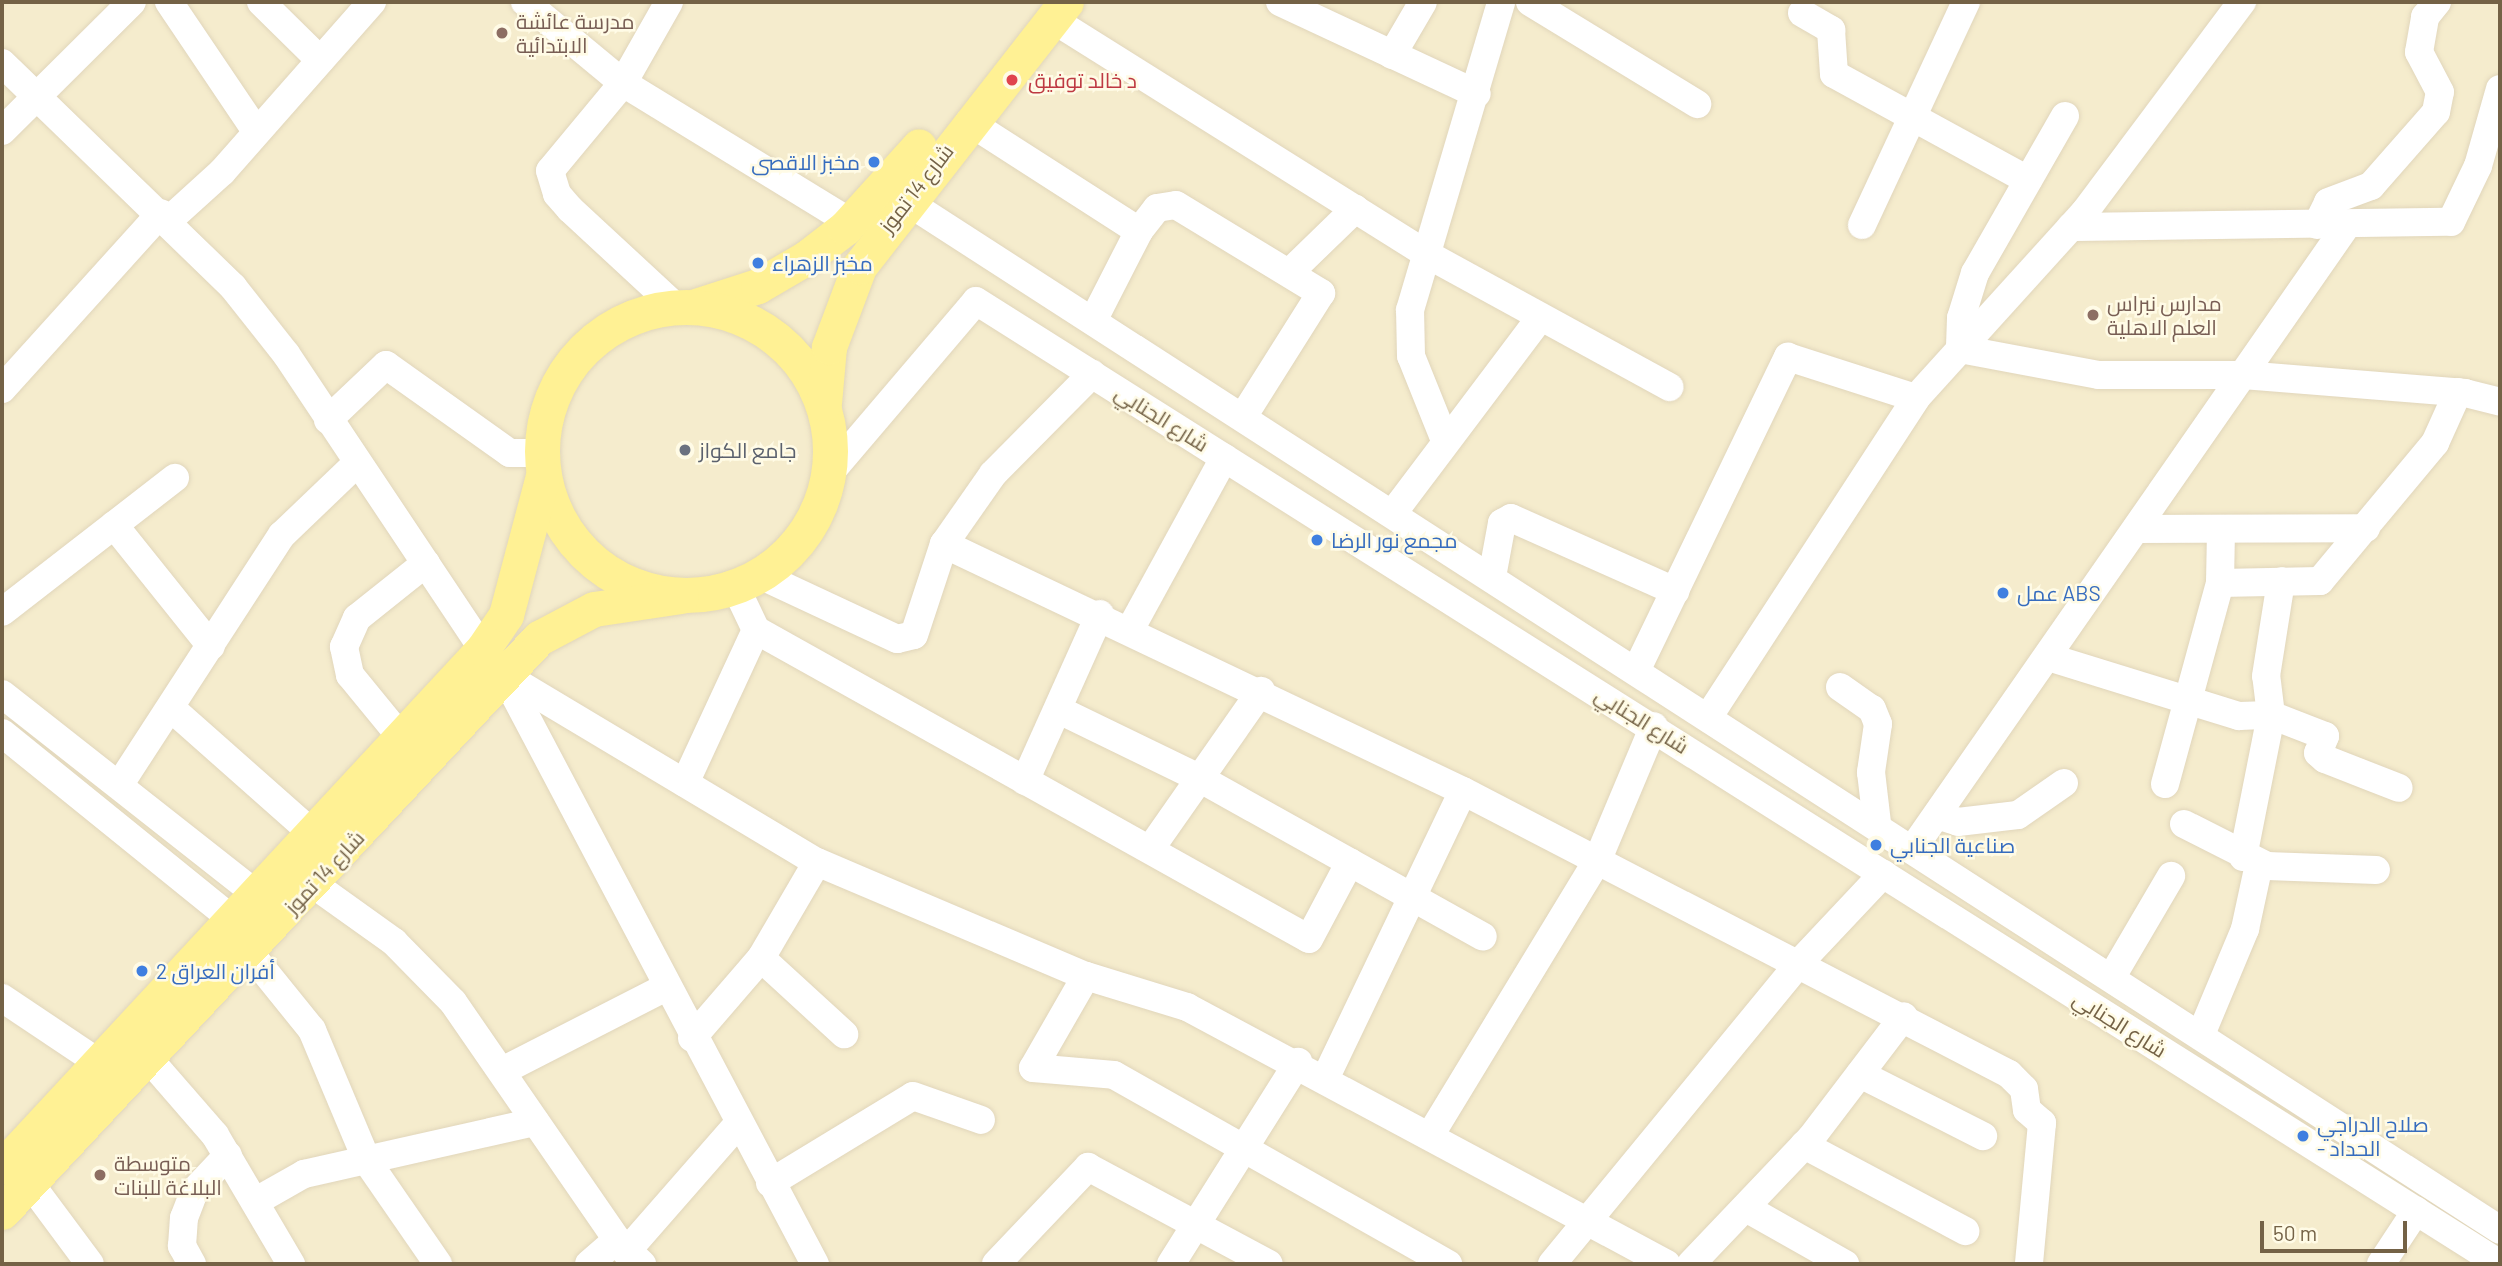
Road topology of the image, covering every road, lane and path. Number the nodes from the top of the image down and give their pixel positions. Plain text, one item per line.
1 (132, 2) edge
2 (169, 2) edge
3 (261, 2) edge
4 (372, 2) edge
5 (525, 2) edge
6 (669, 2) edge
7 (1280, 2) edge
8 (1423, 2) edge
9 (1501, 2) edge
10 (1530, 2) edge
11 (1966, 2) edge
12 (2242, 2) edge
13 (2437, 2) edge
14 (1052, 7) edge
15 (1315, 10) edge
16 (1802, 13) dead end
17 (1392, 55) junction
18 (320, 60) junction
19 (2, 63) edge
20 (623, 83) junction
21 (2500, 89) edge
22 (1477, 94) junction
23 (32, 95) junction
24 (1697, 104) dead end
25 (1908, 116) junction
26 (2065, 117) dead end
27 (969, 122) junction
28 (2, 131) edge
29 (256, 131) junction
30 (2489, 174) edge
31 (2028, 180) junction
32 (905, 201) junction
33 (1355, 209) junction
34 (165, 216) junction
35 (850, 222) junction
36 (1862, 225) dead end
37 (2317, 225) junction
38 (2347, 225) junction
39 (2071, 227) junction
40 (1139, 231) junction
41 (1430, 257) junction
42 (1290, 272) junction
43 (685, 307) junction
44 (1539, 319) junction
45 (1093, 321) junction
46 (1960, 349) junction
47 (1092, 374) junction
48 (2243, 375) junction
49 (1669, 387) dead end
50 (2, 389) edge
51 (2458, 392) junction
52 (1916, 398) junction
53 (2500, 402) edge
54 (824, 403) junction
55 (1243, 417) junction
56 (328, 420) junction
57 (1444, 438) junction
58 (1224, 458) junction
59 (356, 464) junction
60 (542, 465) junction
61 (828, 475) junction
62 (175, 478) dead end
63 (1393, 513) junction
64 (114, 525) junction
65 (2221, 528) junction
66 (2365, 528) junction
67 (2136, 529) junction
68 (944, 544) junction
69 (426, 564) junction
70 (1492, 577) junction
71 (749, 582) junction
72 (2281, 582) junction
73 (2220, 583) junction
74 (1675, 591) junction
75 (681, 596) junction
76 (2, 612) edge
77 (1100, 614) junction
78 (1131, 628) junction
79 (756, 630) junction
80 (211, 646) junction
81 (2048, 657) junction
82 (493, 662) junction
83 (1637, 669) junction
84 (1840, 687) dead end
85 (1261, 691) junction
86 (2, 694) edge
87 (2190, 700) junction
88 (172, 709) junction
89 (1059, 710) junction
90 (2271, 715) junction
91 (1709, 716) junction
92 (1654, 726) junction
93 (2, 733) edge
94 (400, 736) junction
95 (1199, 778) junction
96 (1025, 781) junction
97 (685, 783) junction
98 (2064, 783) dead end
99 (120, 784) junction
100 (2165, 784) dead end
101 (2399, 788) dead end
102 (1463, 790) junction
103 (1937, 815) junction
104 (1877, 823) junction
105 (2184, 824) dead end
106 (312, 833) junction
107 (1914, 847) junction
108 (1151, 848) junction
109 (1598, 859) junction
110 (2251, 860) junction
111 (817, 862) junction
112 (1350, 862) junction
113 (2376, 870) dead end
114 (1883, 874) junction
115 (2171, 876) dead end
116 (313, 884) junction
117 (257, 895) junction
118 (1406, 899) junction
119 (233, 920) junction
120 (1483, 937) dead end
121 (249, 952) junction
122 (761, 958) junction
123 (1801, 961) junction
124 (2113, 975) junction
125 (1086, 976) junction
126 (666, 987) junction
127 (2, 998) edge
128 (1904, 1016) junction
129 (2202, 1032) junction
130 (844, 1034) dead end
131 (692, 1038) junction
132 (148, 1058) junction
133 (1298, 1062) junction
134 (99, 1063) junction
135 (504, 1070) junction
136 (1860, 1073) junction
137 (1325, 1079) junction
138 (981, 1120) dead end
139 (535, 1122) junction
140 (739, 1123) junction
141 (1431, 1134) junction
142 (1983, 1136) dead end
143 (1804, 1145) junction
144 (1245, 1146) junction
145 (228, 1155) junction
146 (367, 1161) junction
147 (15, 1175) edge
148 (770, 1182) junction
149 (258, 1200) junction
150 (1746, 1208) junction
151 (2416, 1211) junction
152 (2, 1212) edge
153 (1588, 1218) junction
154 (1194, 1221) junction
155 (2500, 1230) edge
156 (1965, 1231) dead end
157 (628, 1252) edge
158 (2490, 1262) edge
159 (90, 1264) edge
160 (192, 1264) edge
161 (291, 1264) edge
162 (438, 1264) edge
163 (589, 1264) edge
164 (815, 1264) edge
165 (996, 1264) edge
166 (1171, 1264) edge
167 (1269, 1264) edge
168 (1448, 1264) edge
169 (1552, 1264) edge
170 (1667, 1264) edge
171 (1691, 1264) edge
172 (1844, 1264) edge
173 (2029, 1264) edge
174 (2381, 1264) edge

1 - 23 street
2 - 29 street
3 - 18 street
4 - 18 street
5 - 20 street
6 - 20 street
7 - 15 street
8 - 17 street
9 - 22 street
10 - 24 street
11 - 25 street
12 - 39 street
13 - 37 street
14 - 27 main road, شارع 14 تموز
14 - 33 street
14 - 35 main road, شارع 14 تموز
15 - 17 street
16 - 25 street
17 - 22 street
18 - 29 street
19 - 23 street
20 - 35 street
20 - 43 street
21 - 30 street
22 - 41 street
23 - 28 street
23 - 34 street
25 - 31 street
25 - 36 street
26 - 31 street
27 - 32 main road, شارع 14 تموز
27 - 40 street
29 - 34 street
30 - 38 street
31 - 46 street
32 - 45 street, شارع الجنابي
32 - 54 main road, شارع 14 تموز
33 - 41 street
33 - 42 street
34 - 50 street
34 - 56 street
35 - 43 main road, شارع 14 تموز
37 - 38 street
37 - 39 street
38 - 48 street
39 - 46 street
40 - 42 street
40 - 45 street
41 - 44 street
41 - 57 street
42 - 55 street
43 - 54 main road
43 - 60 main road, شارع 14 تموز
44 - 49 street
44 - 57 street
45 - 55 street, شارع الجنابي
46 - 48 street
46 - 52 street
47 - 58 street, شارع الجنابي
47 - 61 street, شارع الجنابي
47 - 68 street
48 - 51 street
48 - 67 street
51 - 53 street
51 - 66 street
52 - 74 street
52 - 91 street
54 - 61 main road
55 - 63 street, شارع الجنابي
56 - 59 street
56 - 60 street
57 - 63 street
58 - 78 street
58 - 92 street, شارع الجنابي
59 - 69 street
59 - 80 street
60 - 75 main road
60 - 82 main road, شارع 14 تموز
61 - 71 main road
62 - 64 street
63 - 70 street, شارع الجنابي
64 - 76 street
64 - 80 street
65 - 66 street
65 - 67 street
65 - 73 street
66 - 72 street
67 - 81 street
68 - 71 street
68 - 77 street
69 - 82 street
69 - 94 street
70 - 74 street
70 - 83 street, شارع الجنابي
71 - 75 main road, شارع 14 تموز
71 - 79 street
72 - 73 street
72 - 90 street
73 - 87 street
74 - 83 street
75 - 82 main road, شارع 14 تموز
77 - 78 street
77 - 89 street
78 - 85 street
79 - 96 street
79 - 97 street
80 - 88 street
81 - 87 street
81 - 103 street
82 - 94 main road, شارع 14 تموز
82 - 97 street
82 - 116 main road, شارع 14 تموز
82 - 126 street
83 - 91 street, شارع الجنابي
84 - 104 street
85 - 95 street
85 - 102 street
86 - 99 street
87 - 90 street
87 - 100 street
88 - 99 street
88 - 106 street
89 - 95 street
89 - 96 street
90 - 101 street
90 - 110 street
91 - 104 street, شارع الجنابي
92 - 109 street
92 - 114 street, شارع الجنابي
93 - 119 street
94 - 106 main road, شارع 14 تموز
95 - 108 street
95 - 112 street
96 - 108 street
97 - 111 street
98 - 103 street
99 - 117 street
102 - 109 street
102 - 118 street
103 - 107 street
104 - 107 street, شارع الجنابي
105 - 110 street
106 - 117 main road, شارع 14 تموز
107 - 124 street, شارع الجنابي
108 - 112 street
109 - 123 street
109 - 141 street
110 - 113 street
110 - 129 street
111 - 122 street
111 - 125 street
112 - 118 street
114 - 123 street
114 - 151 street, شارع الجنابي
115 - 124 street
116 - 121 main road, شارع 14 تموز
116 - 135 street
117 - 119 main road, شارع 14 تموز
118 - 120 street
118 - 137 street
119 - 134 main road, شارع 14 تموز
121 - 132 main road, شارع 14 تموز
121 - 146 street
122 - 130 street
122 - 131 street
123 - 128 street
123 - 153 street
124 - 129 street, شارع الجنابي
125 - 133 street
125 - 144 street
126 - 131 street
126 - 135 street
127 - 134 street
128 - 136 street
128 - 173 street
129 - 155 street, شارع الجنابي
131 - 140 street
132 - 145 street
132 - 147 main road, شارع 14 تموز
133 - 137 street
133 - 144 street
134 - 147 main road, شارع 14 تموز
135 - 139 street
136 - 142 street
136 - 143 street
137 - 141 street
138 - 148 street
139 - 146 street
139 - 157 street
140 - 148 street
140 - 157 street
141 - 153 street
143 - 150 street
143 - 156 street
144 - 154 street
144 - 168 street
145 - 149 street
145 - 160 street
146 - 149 street
146 - 162 street
147 - 152 main road, شارع 14 تموز
147 - 159 street
148 - 164 street
149 - 161 street
150 - 171 street
150 - 172 street
151 - 158 street, شارع الجنابي
151 - 174 street
153 - 169 street
153 - 170 street
154 - 165 street
154 - 166 street
154 - 167 street
157 - 163 street

